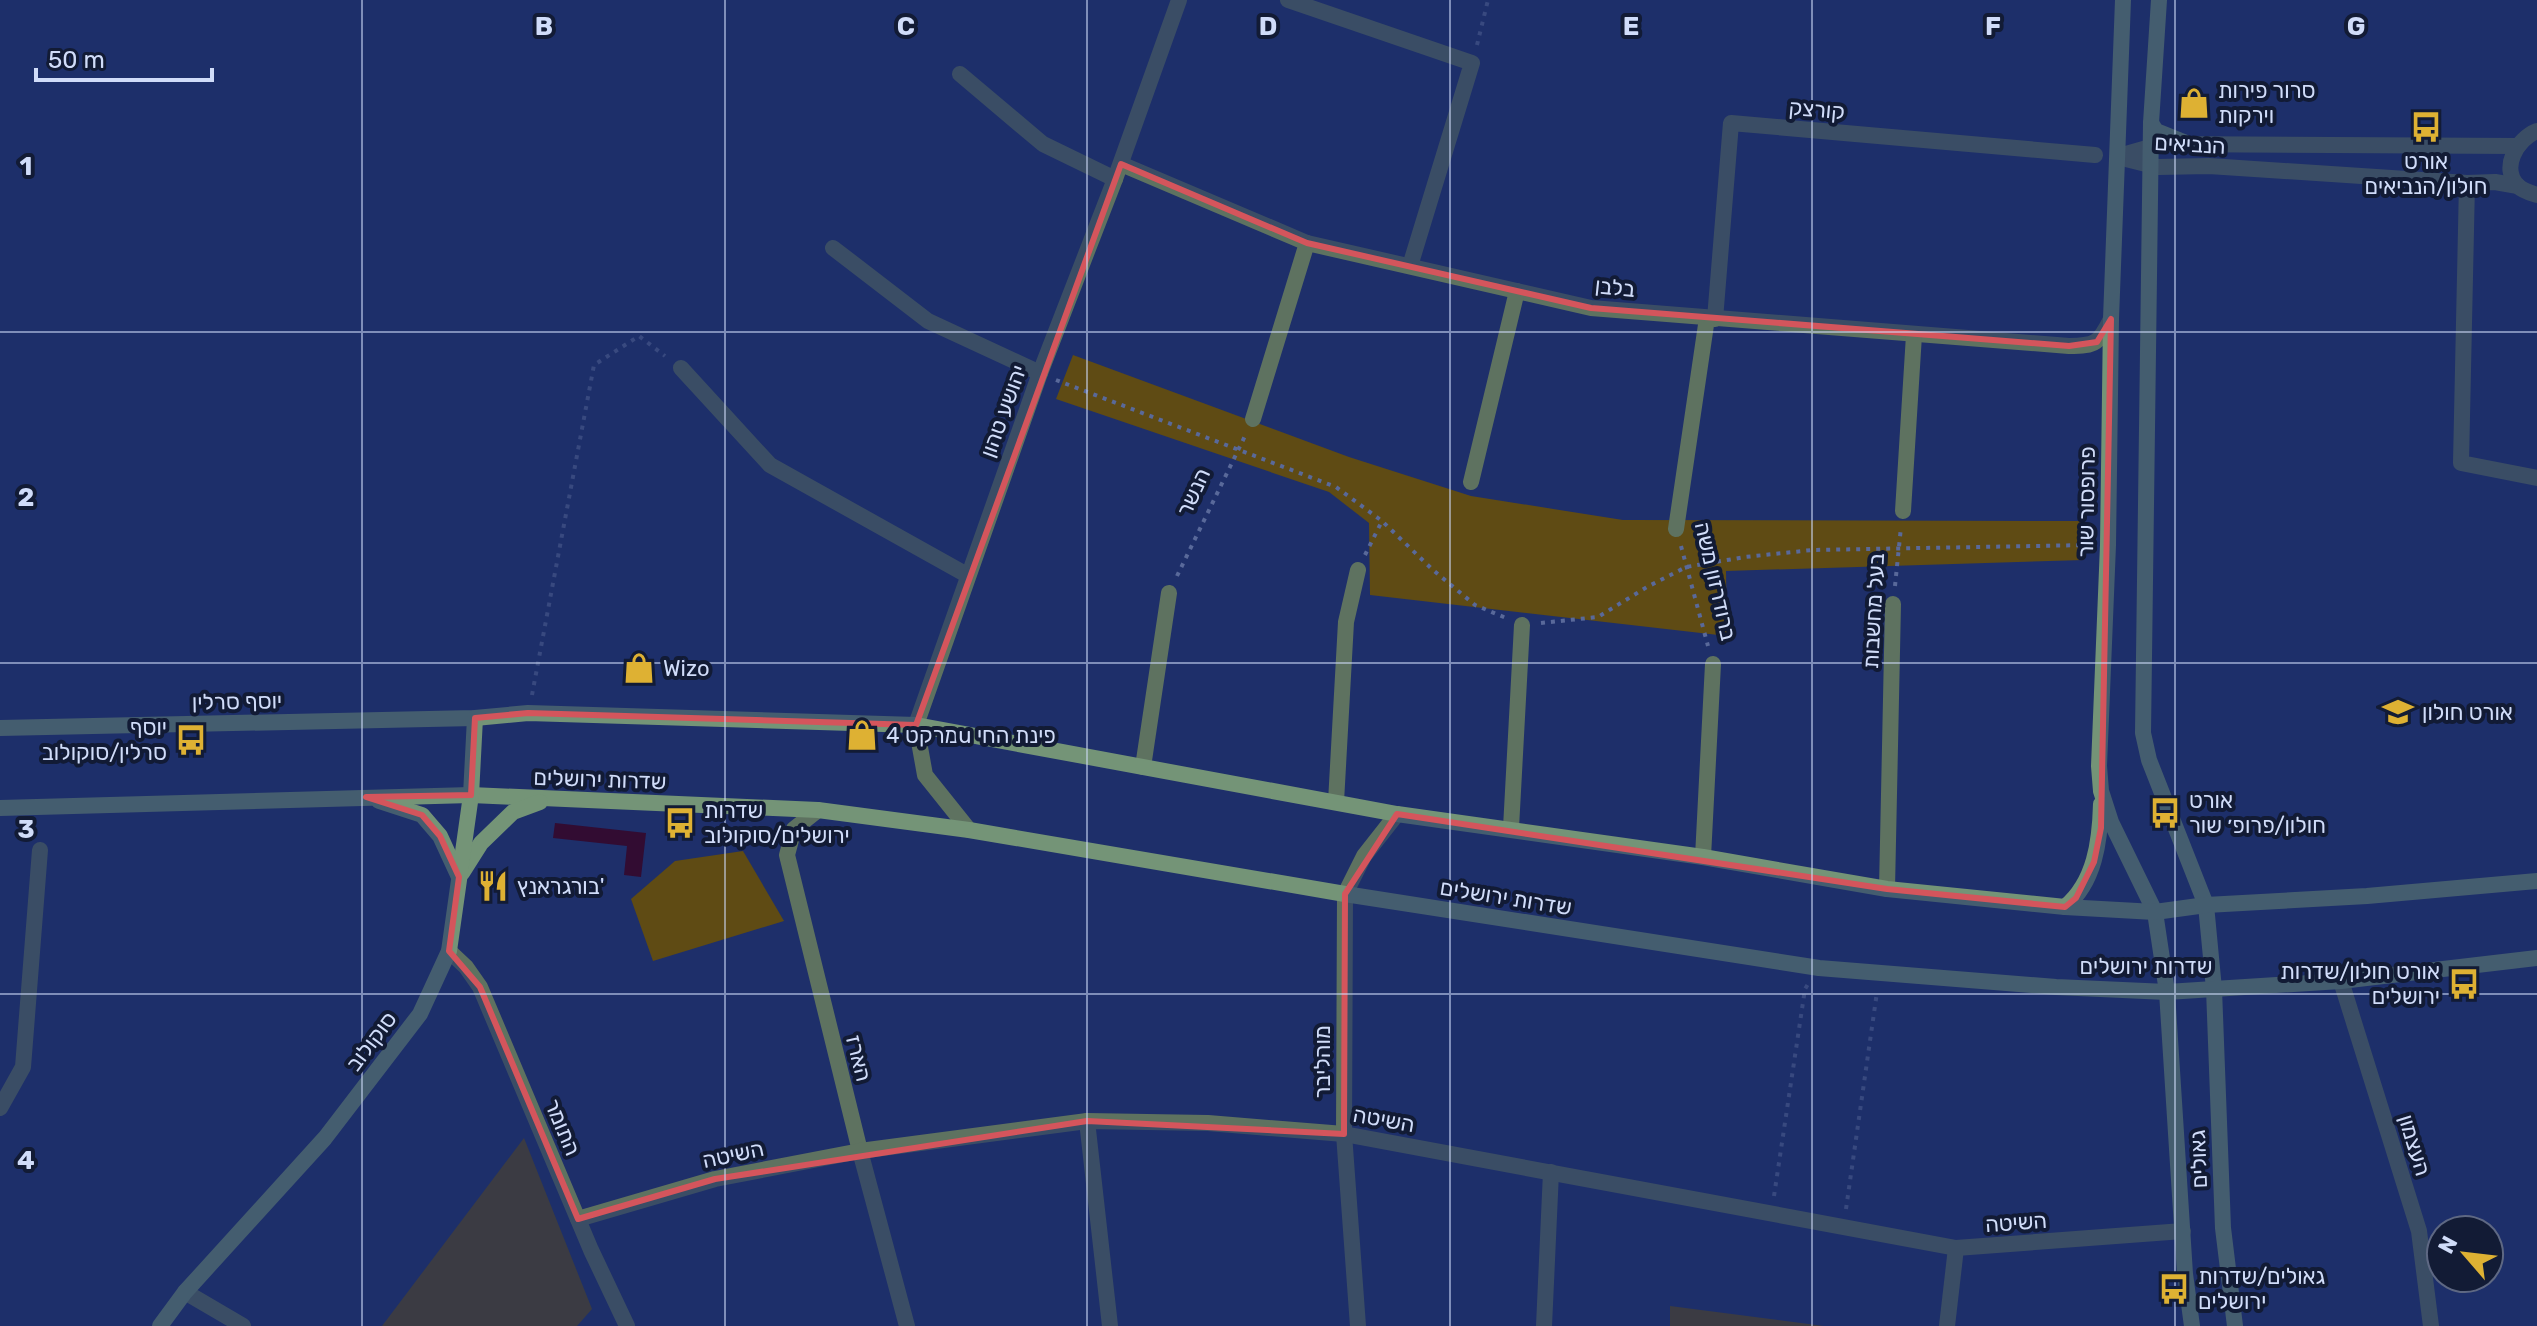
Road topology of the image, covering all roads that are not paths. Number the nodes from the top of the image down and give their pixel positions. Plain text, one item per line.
1 (1179, 0) edge
2 (1288, 0) edge
3 (2123, 0) edge
4 (2159, 0) edge
5 (960, 74) dead end
6 (2151, 123) junction
7 (2537, 131) edge
8 (2186, 143) junction
9 (2152, 145) junction
10 (2518, 146) junction
11 (2095, 155) dead end
12 (2118, 157) junction
13 (2152, 166) junction
14 (1118, 172) junction
15 (2467, 183) junction
16 (2518, 186) junction
17 (2537, 195) edge
18 (1307, 243) junction
19 (833, 248) dead end
20 (1410, 266) junction
21 (1517, 291) junction
22 (1711, 318) junction
23 (2111, 319) junction
24 (1914, 335) junction
25 (681, 368) road end
26 (1040, 373) junction
27 (1253, 419) road end
28 (2537, 478) edge
29 (1471, 482) dead end
30 (1903, 511) road end
31 (1676, 529) road end
32 (1358, 570) road end
33 (967, 575) junction
34 (1169, 593) road end
35 (1893, 604) road end
36 (1522, 625) road end
37 (1713, 664) road end
38 (475, 718) junction
39 (916, 725) junction
40 (0, 728) edge
41 (1143, 767) junction
42 (2101, 791) junction
43 (471, 795) junction
44 (366, 797) junction
45 (549, 799) junction
46 (1336, 802) junction
47 (0, 808) edge
48 (818, 810) junction
49 (1397, 814) junction
50 (1511, 828) junction
51 (969, 830) junction
52 (40, 850) dead end
53 (1703, 857) junction
54 (459, 877) junction
55 (2537, 881) edge
56 (1887, 889) junction
57 (1345, 894) junction
58 (2206, 905) junction
59 (2065, 907) junction
60 (2155, 912) junction
61 (449, 951) junction
62 (2537, 958) edge
63 (2341, 981) junction
64 (2214, 989) junction
65 (2167, 992) junction
66 (0, 1108) edge
67 (1087, 1121) junction
68 (1344, 1134) junction
69 (860, 1151) junction
70 (1551, 1172) junction
71 (578, 1219) junction
72 (2183, 1231) junction
73 (1956, 1248) junction
74 (185, 1292) junction
75 (160, 1326) edge
76 (243, 1326) edge
77 (627, 1326) edge
78 (907, 1326) edge
79 (1110, 1326) edge
80 (1358, 1326) edge
81 (1544, 1326) edge
82 (1947, 1326) edge
83 (2192, 1326) edge
84 (2235, 1326) edge
85 (2431, 1326) edge

1 - 14 street, יהושע טהון
2 - 20 street
3 - 12 main road, פרופסור שור
4 - 6 main road
5 - 14 street, בלבן
6 - 8 main road
6 - 9 main road
7 - 10 street
8 - 9 street, הנביאים
8 - 10 street, הנביאים
9 - 12 street, הנביאים
9 - 13 main road
10 - 16 street
11 - 22 street, קורצק
12 - 13 street, הנביאים
12 - 23 main road, פרופסור שור
13 - 15 street, הנביאים
13 - 58 main road
14 - 18 street, בלבן
14 - 26 street, יהושע טהון
15 - 16 street, הנביאים
15 - 28 street
16 - 17 street
18 - 20 street, בלבן
18 - 27 street
19 - 26 street
20 - 21 street, בלבן
21 - 22 street, בלבן
21 - 29 street
22 - 24 street, בלבן
22 - 31 street, ברודרזון משה
23 - 24 street, בלבן
23 - 42 main road, פרופסור שור
24 - 30 street
25 - 33 street
26 - 33 street, יהושע טהון
32 - 46 street
33 - 39 street, יהושע טהון
34 - 41 street
35 - 56 street, בעל מחשבות
36 - 50 street
37 - 53 street, ברודרזון משה
38 - 39 main road
38 - 40 main road, יוסף סרלין
38 - 43 main road, סוקולוב
39 - 41 main road
39 - 51 street, יהושע טהון
41 - 46 main road
42 - 59 main road
42 - 60 main road, פרופסור שור
43 - 44 main road
43 - 45 main road, שדרות ירושלים
43 - 54 main road, סוקולוב
44 - 47 main road
44 - 54 main road
45 - 48 main road, שדרות ירושלים
45 - 54 main road
46 - 49 main road
48 - 51 main road, שדרות ירושלים
48 - 69 street, הארז
49 - 50 main road
49 - 57 street, מוהליבר
50 - 53 main road
51 - 57 main road, שדרות ירושלים
52 - 66 street
53 - 56 main road
54 - 61 main road, סוקולוב
55 - 58 main road
56 - 59 main road
57 - 65 main road, שדרות ירושלים
57 - 68 street, מוהליבר
58 - 60 main road
58 - 64 main road
59 - 60 main road
60 - 65 main road, פרופסור שור
61 - 71 street, התומר
61 - 74 main road, סוקולוב
62 - 63 main road, שדרות ירושלים
63 - 64 main road, שדרות ירושלים
63 - 85 street, העצמון
64 - 65 main road, שדרות ירושלים
64 - 84 main road, גאולים
65 - 72 main road, גאולים
67 - 68 street, השיטה
67 - 69 street, השיטה
67 - 79 street
68 - 70 street, השיטה
68 - 80 street, מוהליבר
69 - 71 street, השיטה
69 - 78 street, הארז
70 - 73 street, השיטה
70 - 81 street
71 - 77 street, התומר
72 - 73 street, השיטה
72 - 83 main road, גאולים
73 - 82 street
74 - 75 main road, סוקולוב
74 - 76 street

